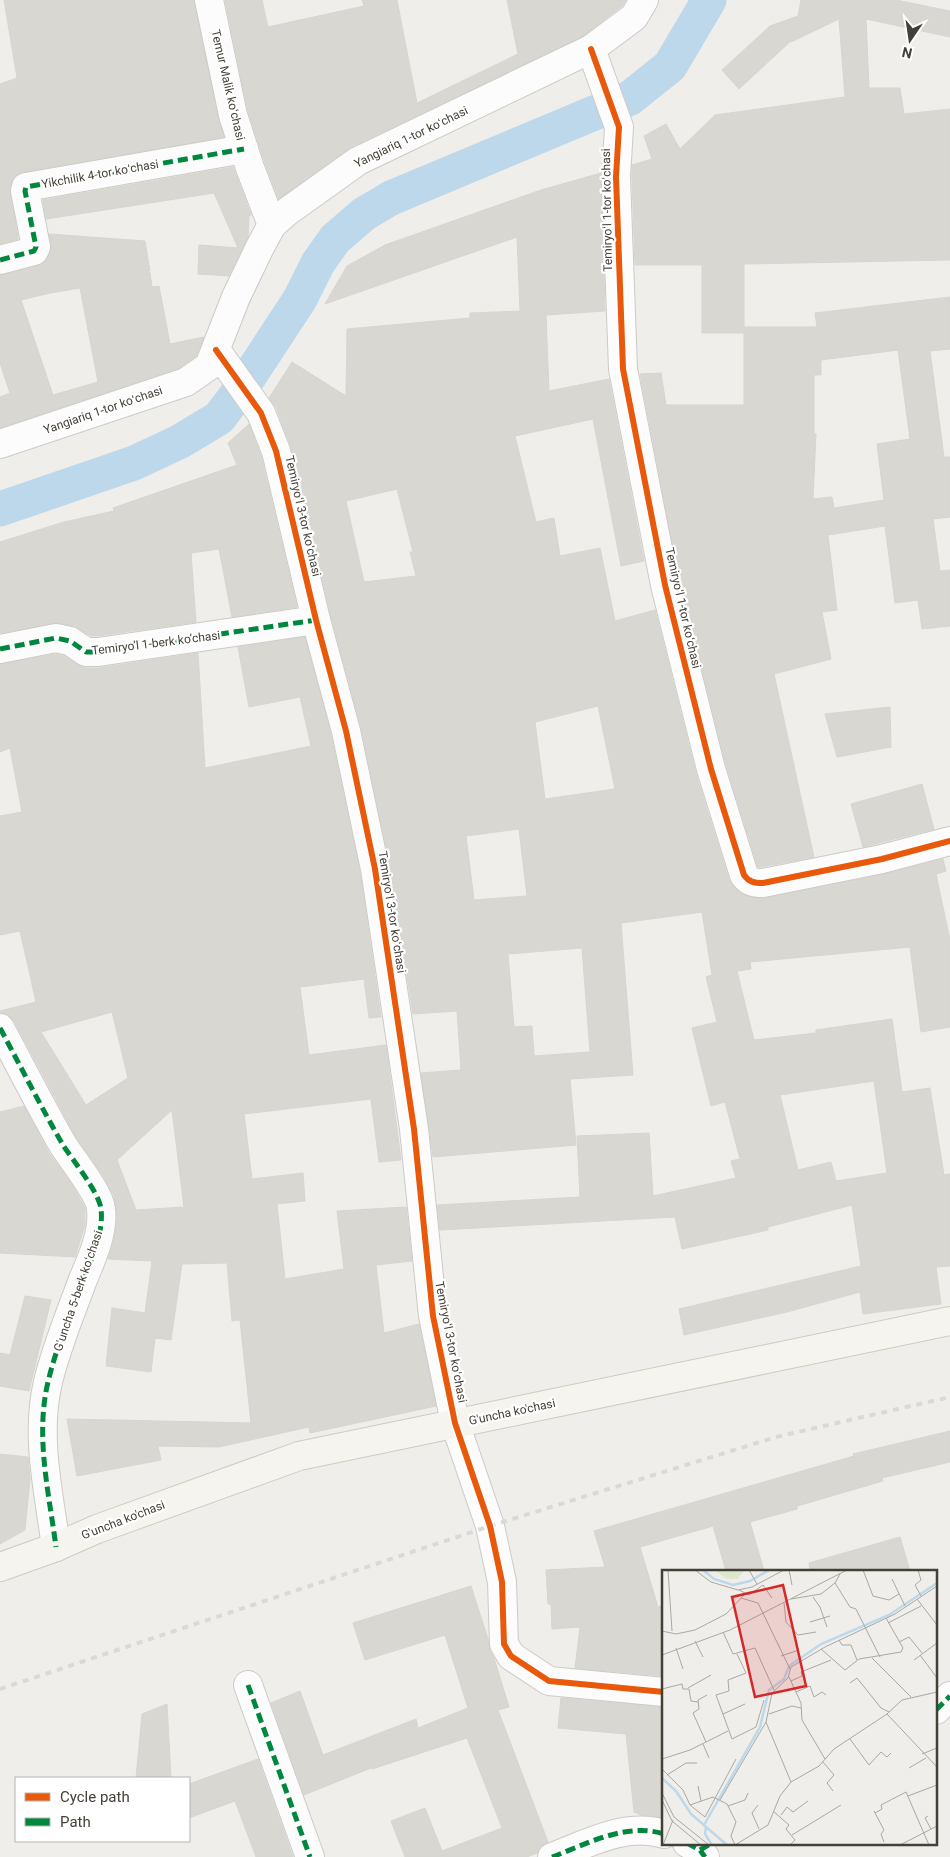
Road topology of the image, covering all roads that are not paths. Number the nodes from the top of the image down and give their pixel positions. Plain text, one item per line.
1 (209, 0) edge
2 (644, 0) edge
3 (594, 61) junction
4 (244, 149) junction
5 (272, 225) junction
6 (0, 260) edge
7 (220, 356) junction
8 (0, 444) edge
9 (316, 620) junction
10 (0, 649) edge
11 (950, 841) edge
12 (0, 1028) edge
13 (950, 1321) edge
14 (455, 1423) junction
15 (56, 1547) junction
16 (0, 1567) edge
17 (248, 1686) dead end
18 (662, 1692) edge
19 (950, 1696) edge
20 (938, 1708) edge
21 (662, 1834) edge
22 (310, 1857) edge
23 (552, 1857) edge

1 - 4 street, Temur Malik koʻchasi
2 - 3 street, Yangiariq 1-tor koʻchasi
3 - 5 street, Yangiariq 1-tor koʻchasi
3 - 11 street, Temiryoʻl 1-tor koʻchasi
4 - 5 street, Temur Malik koʻchasi
4 - 6 street, Yikchilik 4-tor koʻchasi
5 - 7 street, Yangiariq 1-tor koʻchasi
7 - 8 street, Yangiariq 1-tor koʻchasi
7 - 9 street, Temiryoʻl 3-tor koʻchasi
9 - 10 street, Temiryoʼl 1-berk koʼchasi
9 - 14 street, Temiryoʻl 3-tor koʻchasi
12 - 15 street, Gʻuncha 5-berk koʻchasi
13 - 14 street, G'uncha ko'chasi
14 - 15 street, G'uncha ko'chasi
14 - 18 street, Temiryoʻl 3-tor koʻchasi
15 - 16 street, G'uncha ko'chasi
17 - 22 street
19 - 20 street
21 - 23 street

